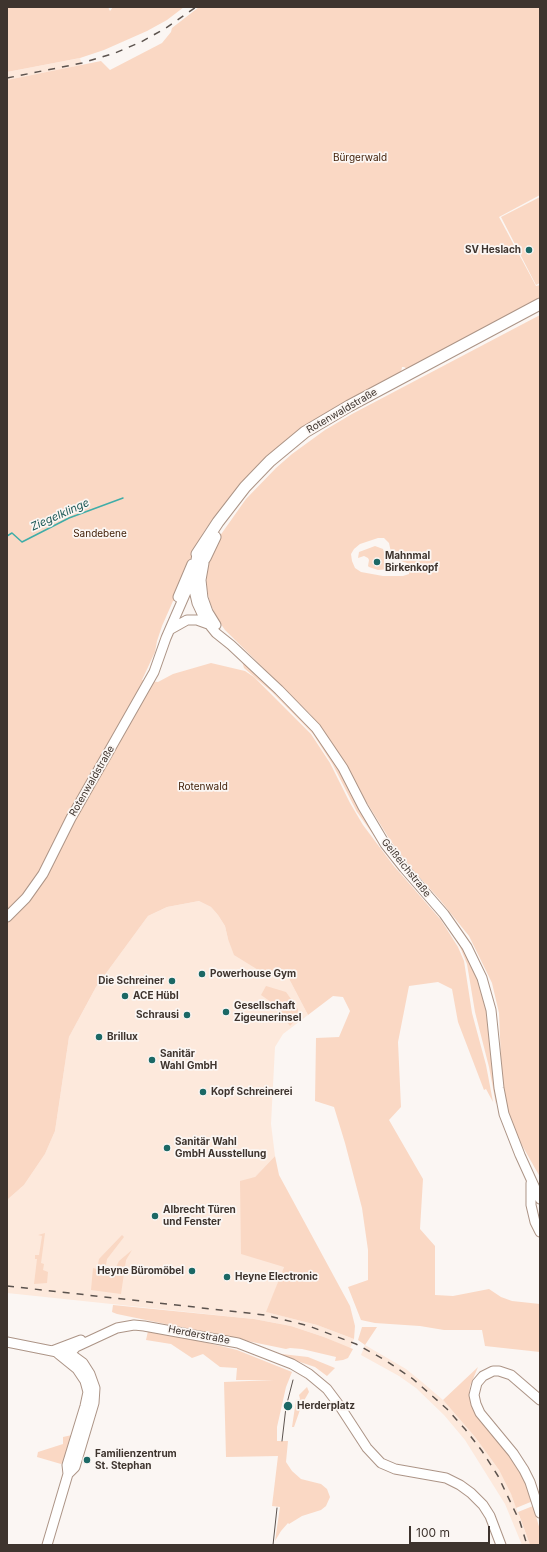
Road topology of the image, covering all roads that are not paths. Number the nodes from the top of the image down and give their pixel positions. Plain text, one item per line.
1 (540, 304) edge
2 (540, 312) edge
3 (201, 556) junction
4 (193, 577) junction
5 (208, 624) junction
6 (171, 629) junction
7 (166, 638) junction
8 (231, 645) junction
9 (7, 918) edge
10 (531, 1180) junction
11 (540, 1184) edge
12 (540, 1199) edge
13 (540, 1232) edge
14 (90, 1340) junction
15 (7, 1342) edge
16 (54, 1351) junction
17 (70, 1353) junction
18 (73, 1365) junction
19 (540, 1400) edge
20 (84, 1422) junction
21 (540, 1512) edge
22 (47, 1545) edge
23 (501, 1545) edge

1 - 3 highway, Rotenwaldstraße
2 - 3 highway, Rotenwaldstraße
3 - 4 main road, Rotenwaldstraße
3 - 7 main road, Rotenwaldstraße
3 - 8 main road, Rotenwaldstraße
4 - 5 main road, Geißeichstraße
4 - 6 main road, Rotenwaldstraße
5 - 6 main road
5 - 8 main road, Geißeichstraße
6 - 7 main road, Rotenwaldstraße
7 - 9 main road, Rotenwaldstraße
8 - 10 main road, Geißeichstraße
10 - 11 main road
10 - 12 main road, Geißeichstraße
10 - 13 main road, Geißeichstraße
14 - 16 main road
14 - 17 main road, Herderstraße
14 - 23 main road, Herderstraße
15 - 16 main road
16 - 17 main road
16 - 18 main road
17 - 18 main road
17 - 20 main road
18 - 20 main road
19 - 21 main road
20 - 22 main road

